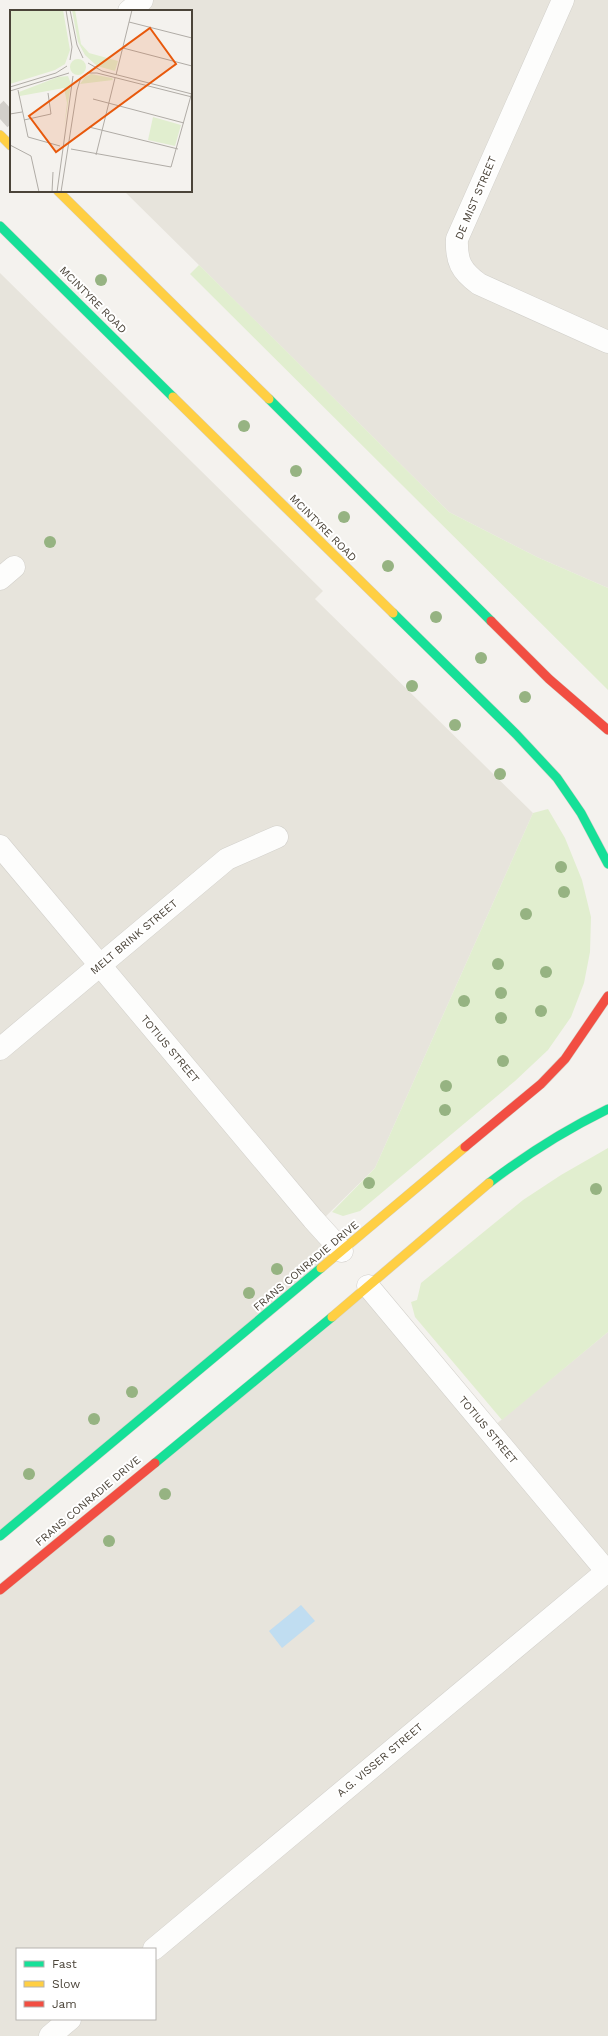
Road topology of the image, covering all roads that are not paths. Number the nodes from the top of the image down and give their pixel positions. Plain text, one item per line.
1 (142, 0) edge
2 (563, 0) edge
3 (130, 10) edge
4 (0, 135) edge
5 (10, 145) edge
6 (59, 192) edge
7 (0, 226) edge
8 (608, 342) edge
9 (608, 730) edge
10 (277, 837) dead end
11 (0, 846) edge
12 (608, 864) edge
13 (100, 966) junction
14 (608, 996) edge
15 (0, 1049) edge
16 (608, 1109) edge
17 (342, 1251) junction
18 (368, 1286) junction
19 (0, 1536) edge
20 (607, 1572) edge
21 (0, 1590) edge
22 (155, 1948) edge
23 (69, 2020) edge
24 (50, 2036) edge

1 - 3 street
2 - 8 street, DE MIST STREET
4 - 5 main road
6 - 9 main road
7 - 12 main road, MCINTYRE ROAD
10 - 13 street, MELT BRINK STREET
11 - 13 street, TOTIUS STREET
13 - 15 street, MELT BRINK STREET
13 - 17 street, TOTIUS STREET
14 - 17 main road, FRANS CONRADIE DRIVE
16 - 18 main road, FRANS CONRADIE DRIVE
17 - 19 main road, FRANS CONRADIE DRIVE
18 - 20 street, TOTIUS STREET
18 - 21 main road, FRANS CONRADIE DRIVE
20 - 22 street, A.G. VISSER STREET
23 - 24 street

